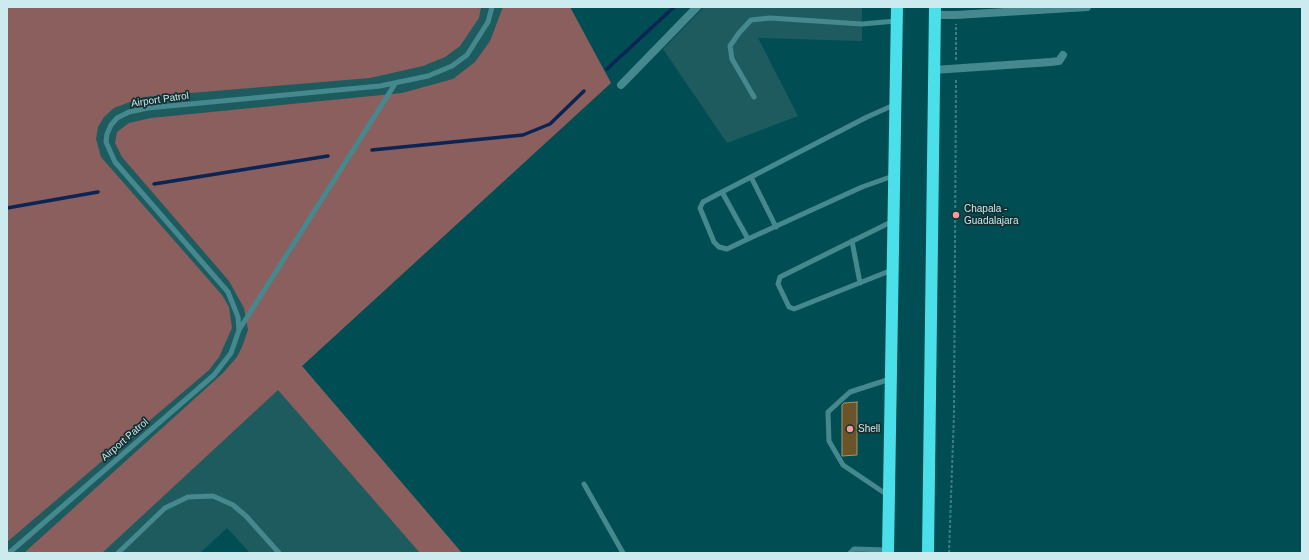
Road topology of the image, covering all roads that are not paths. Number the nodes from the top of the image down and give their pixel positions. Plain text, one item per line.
1 (492, 7) edge
2 (697, 7) edge
3 (897, 7) edge
4 (1086, 7) edge
5 (935, 11) edge
6 (896, 21) junction
7 (1063, 55) dead end
8 (934, 70) junction
9 (395, 84) junction
10 (621, 85) dead end
11 (754, 97) dead end
12 (895, 105) junction
13 (894, 175) junction
14 (751, 177) junction
15 (722, 192) junction
16 (894, 220) junction
17 (776, 227) junction
18 (748, 239) junction
19 (852, 241) junction
20 (893, 269) junction
21 (860, 283) junction
22 (239, 330) junction
23 (891, 379) junction
24 (584, 484) dead end
25 (889, 496) junction
26 (888, 551) edge
27 (9, 553) edge
28 (118, 553) edge
29 (279, 553) edge
30 (623, 553) edge
31 (850, 553) edge
32 (928, 553) edge

1 - 9 lane, Airport Patrol
2 - 10 street
3 - 6 highway
4 - 5 street
5 - 8 highway
6 - 11 lane
6 - 12 highway
7 - 8 street
8 - 32 highway
9 - 22 lane, Airport Patrol
9 - 22 lane, Airport Patrol
12 - 13 highway
12 - 14 lane
13 - 16 highway
13 - 17 lane
14 - 15 lane
14 - 17 lane
15 - 18 lane
15 - 18 lane
16 - 19 lane
16 - 20 highway
17 - 18 lane
19 - 21 lane
19 - 21 lane
20 - 21 lane
20 - 23 highway
22 - 27 lane, Airport Patrol
23 - 25 highway
23 - 25 lane
24 - 30 lane
25 - 26 highway
26 - 31 lane
28 - 29 lane

